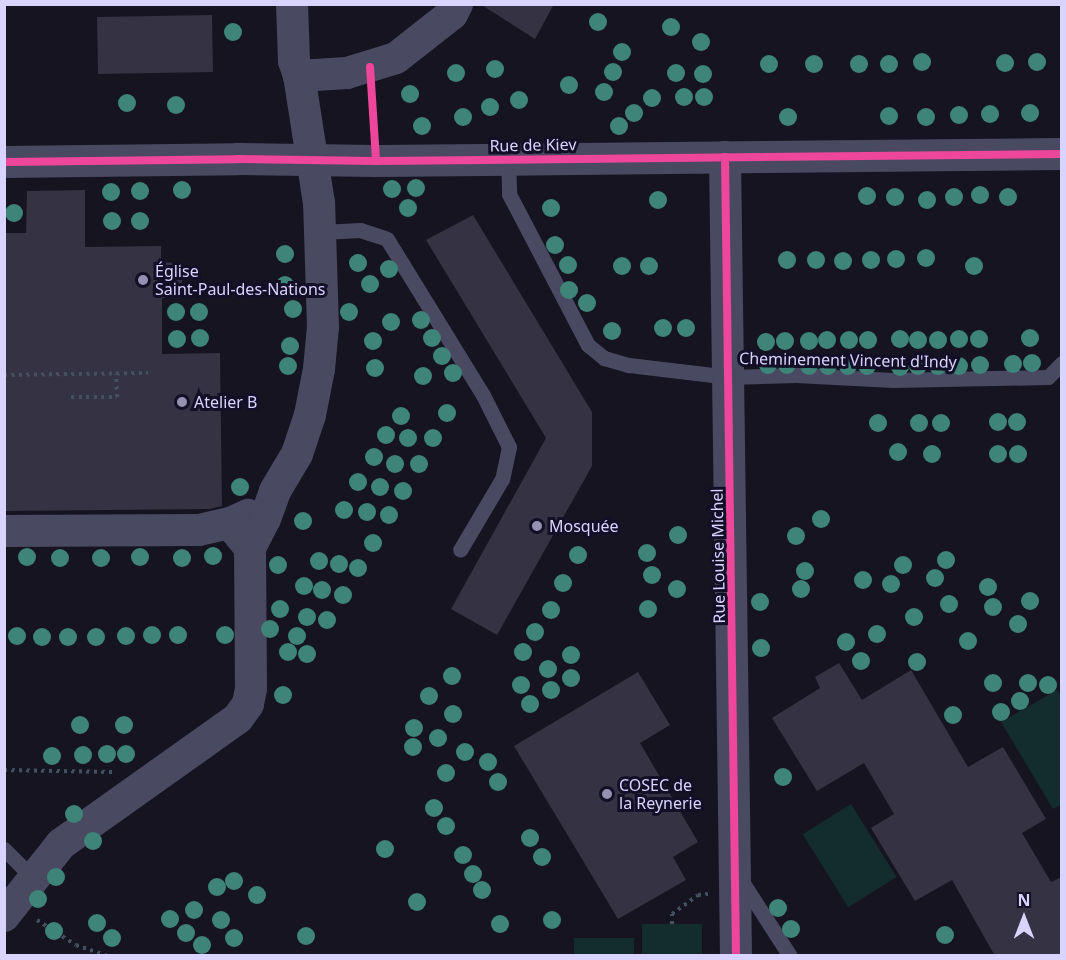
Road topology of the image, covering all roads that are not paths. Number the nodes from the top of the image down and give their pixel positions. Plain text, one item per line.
1 (292, 4) edge
2 (457, 4) edge
3 (298, 75) junction
4 (1062, 154) edge
5 (725, 157) junction
6 (508, 159) junction
7 (312, 160) junction
8 (4, 162) edge
9 (321, 232) junction
10 (1062, 363) edge
11 (729, 377) junction
12 (275, 491) junction
13 (230, 524) junction
14 (4, 531) edge
15 (250, 548) junction
16 (460, 550) dead end
17 (4, 849) edge
18 (33, 878) junction
19 (735, 881) junction
20 (19, 917) edge
21 (736, 956) edge
22 (790, 956) edge

1 - 3 street
2 - 3 street
3 - 7 street
4 - 5 street, Rue de Kiev
5 - 6 street, Rue de Kiev
5 - 11 street, Rue Louise Michel
6 - 7 street, Rue de Kiev
6 - 11 lane, Cheminement Vincent d'Indy
7 - 8 street, Rue de Kiev
7 - 9 street
9 - 12 street
9 - 16 lane
10 - 11 lane, Cheminement Vincent d'Indy
11 - 19 street, Rue Louise Michel
12 - 13 street
12 - 15 street
13 - 14 street
13 - 15 street
15 - 18 street
17 - 18 lane
18 - 20 street
19 - 21 street, Rue Louise Michel
19 - 22 lane

